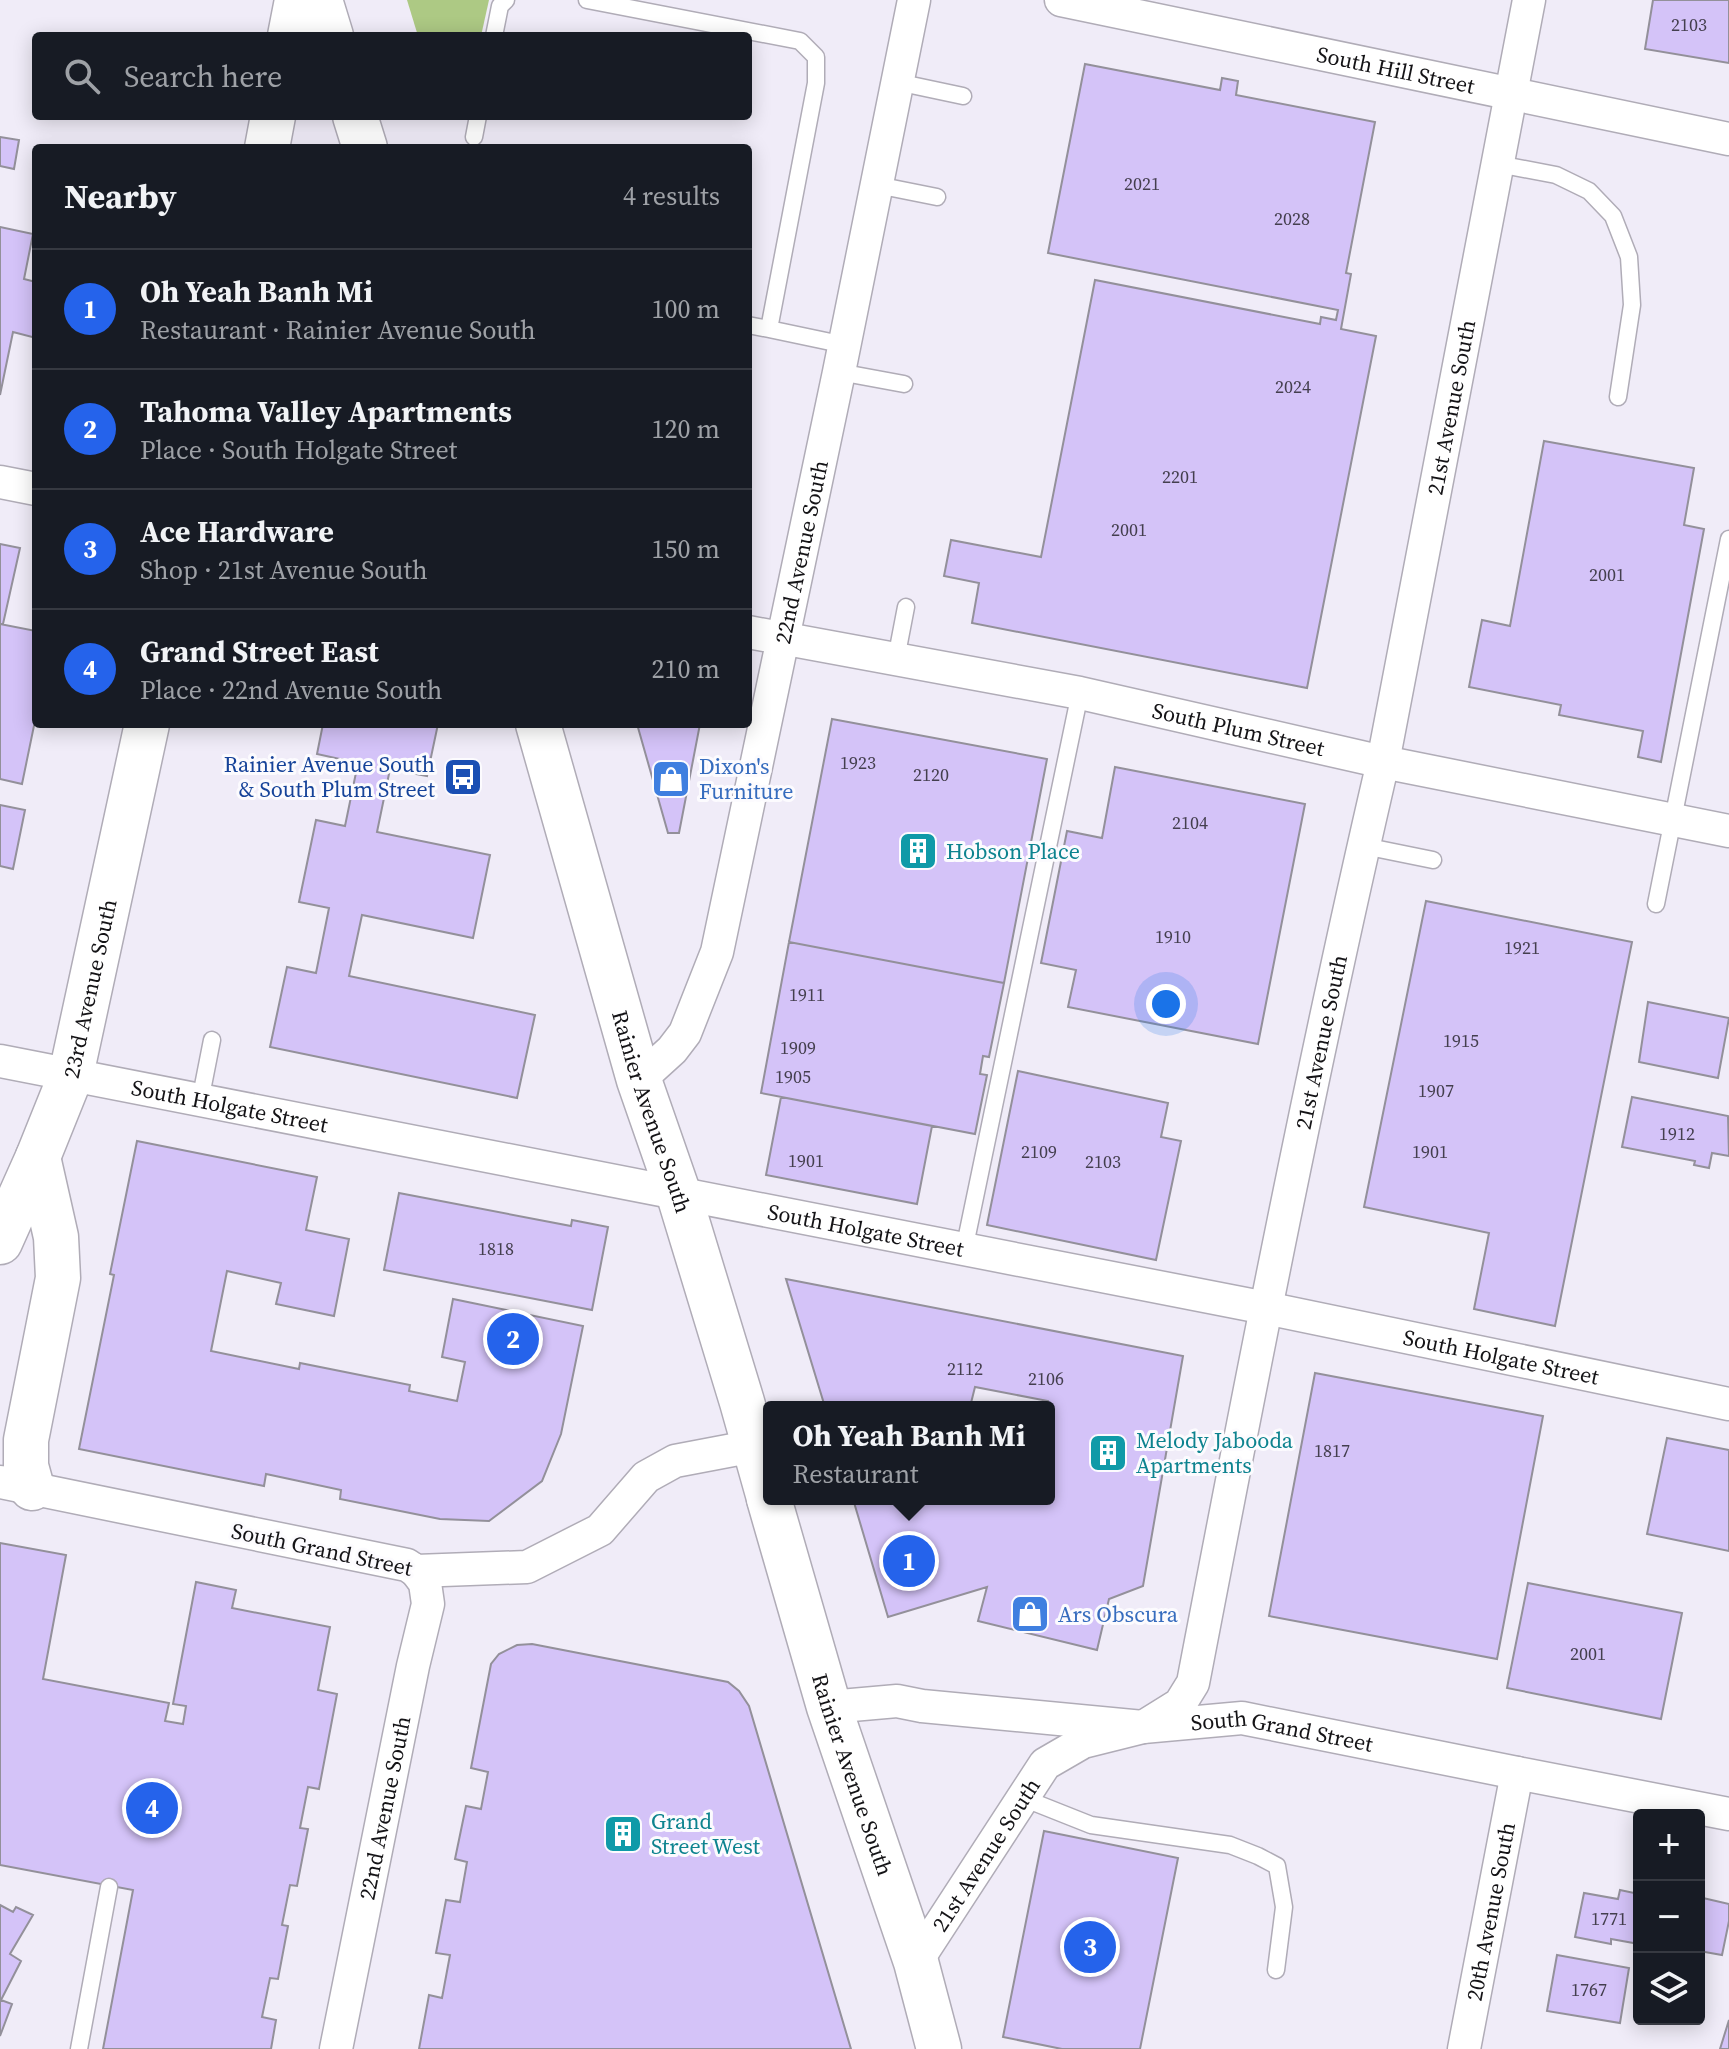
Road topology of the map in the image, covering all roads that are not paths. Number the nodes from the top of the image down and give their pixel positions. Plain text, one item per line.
1 (297, 0) edge
2 (320, 0) edge
3 (506, 0) edge
4 (587, 0) edge
5 (914, 0) edge
6 (1061, 0) edge
7 (1529, 0) edge
8 (291, 32) edge
9 (330, 32) edge
10 (495, 32) edge
11 (897, 82) junction
12 (1510, 95) junction
13 (963, 96) dead end
14 (272, 120) edge
15 (356, 120) edge
16 (477, 120) edge
17 (474, 137) dead end
18 (1729, 139) edge
19 (268, 144) edge
20 (364, 144) edge
21 (1498, 164) junction
22 (877, 185) junction
23 (937, 197) dead end
24 (752, 326) edge
25 (769, 329) junction
26 (842, 359) junction
27 (904, 384) dead end
28 (1618, 397) dead end
29 (0, 482) edge
30 (32, 488) edge
31 (1729, 539) edge
32 (906, 607) dead end
33 (752, 633) edge
34 (783, 639) junction
35 (896, 659) junction
36 (1080, 693) junction
37 (146, 728) edge
38 (539, 728) edge
39 (1383, 762) junction
40 (1674, 820) junction
41 (1729, 831) edge
42 (1364, 846) junction
43 (1433, 860) dead end
44 (1656, 904) dead end
45 (212, 1040) dead end
46 (0, 1061) edge
47 (71, 1075) junction
48 (639, 1080) junction
49 (200, 1101) junction
50 (38, 1157) junction
51 (679, 1195) junction
52 (5, 1220) edge
53 (964, 1250) junction
54 (1266, 1308) junction
55 (1729, 1404) edge
56 (754, 1446) junction
57 (763, 1477) edge
58 (16, 1485) edge
59 (771, 1505) edge
60 (416, 1571) junction
61 (829, 1707) junction
62 (1143, 1727) junction
63 (1517, 1773) junction
64 (1023, 1798) junction
65 (1729, 1814) edge
66 (109, 1887) dead end
67 (916, 1962) junction
68 (1276, 1970) dead end
69 (79, 2049) edge
70 (336, 2049) edge
71 (939, 2049) edge
72 (1464, 2049) edge

1 - 8 main road
2 - 9 main road
3 - 10 lane
4 - 25 lane
5 - 11 street, 22nd Avenue South
6 - 12 street, South Hill Street
7 - 12 street, 21st Avenue South
11 - 13 lane
11 - 22 street, 22nd Avenue South
12 - 18 street, South Hill Street
12 - 21 street, 21st Avenue South
14 - 19 main road
15 - 20 main road
16 - 17 lane
21 - 28 lane
21 - 39 street, 21st Avenue South
22 - 23 lane
22 - 26 street, 22nd Avenue South
24 - 25 lane
25 - 26 lane
26 - 27 lane
26 - 34 street, 22nd Avenue South
29 - 30 street
31 - 40 lane
32 - 35 lane
33 - 34 street, South Plum Street
34 - 35 street, South Plum Street
34 - 48 street, 22nd Avenue South
35 - 36 street, South Plum Street
36 - 39 street, South Plum Street
36 - 53 lane
37 - 47 main road, 23rd Avenue South
38 - 48 main road, Rainier Avenue South
39 - 40 street, South Plum Street
39 - 42 street, 21st Avenue South
40 - 41 street, South Plum Street
40 - 44 lane
42 - 43 lane
42 - 54 street, 21st Avenue South
45 - 49 lane
46 - 47 street, South Holgate Street
47 - 49 street, South Holgate Street
47 - 50 main road, 23rd Avenue South
48 - 51 main road, Rainier Avenue South
49 - 51 street, South Holgate Street
50 - 52 main road, 23rd Avenue South
50 - 58 main road
51 - 53 street, South Holgate Street
51 - 56 main road, Rainier Avenue South
53 - 54 street, South Holgate Street
54 - 55 street, South Holgate Street
54 - 62 street, 21st Avenue South
56 - 57 main road, Rainier Avenue South
56 - 60 street, South Grand Street
58 - 60 street, South Grand Street
59 - 61 main road, Rainier Avenue South
60 - 70 street, 22nd Avenue South
61 - 62 street, South Grand Street
61 - 67 main road, Rainier Avenue South
62 - 63 street, South Grand Street
62 - 64 street, 21st Avenue South
63 - 65 street, South Grand Street
63 - 72 street, 20th Avenue South
64 - 67 street, 21st Avenue South
64 - 68 lane
66 - 69 lane
67 - 71 main road, Rainier Avenue South

